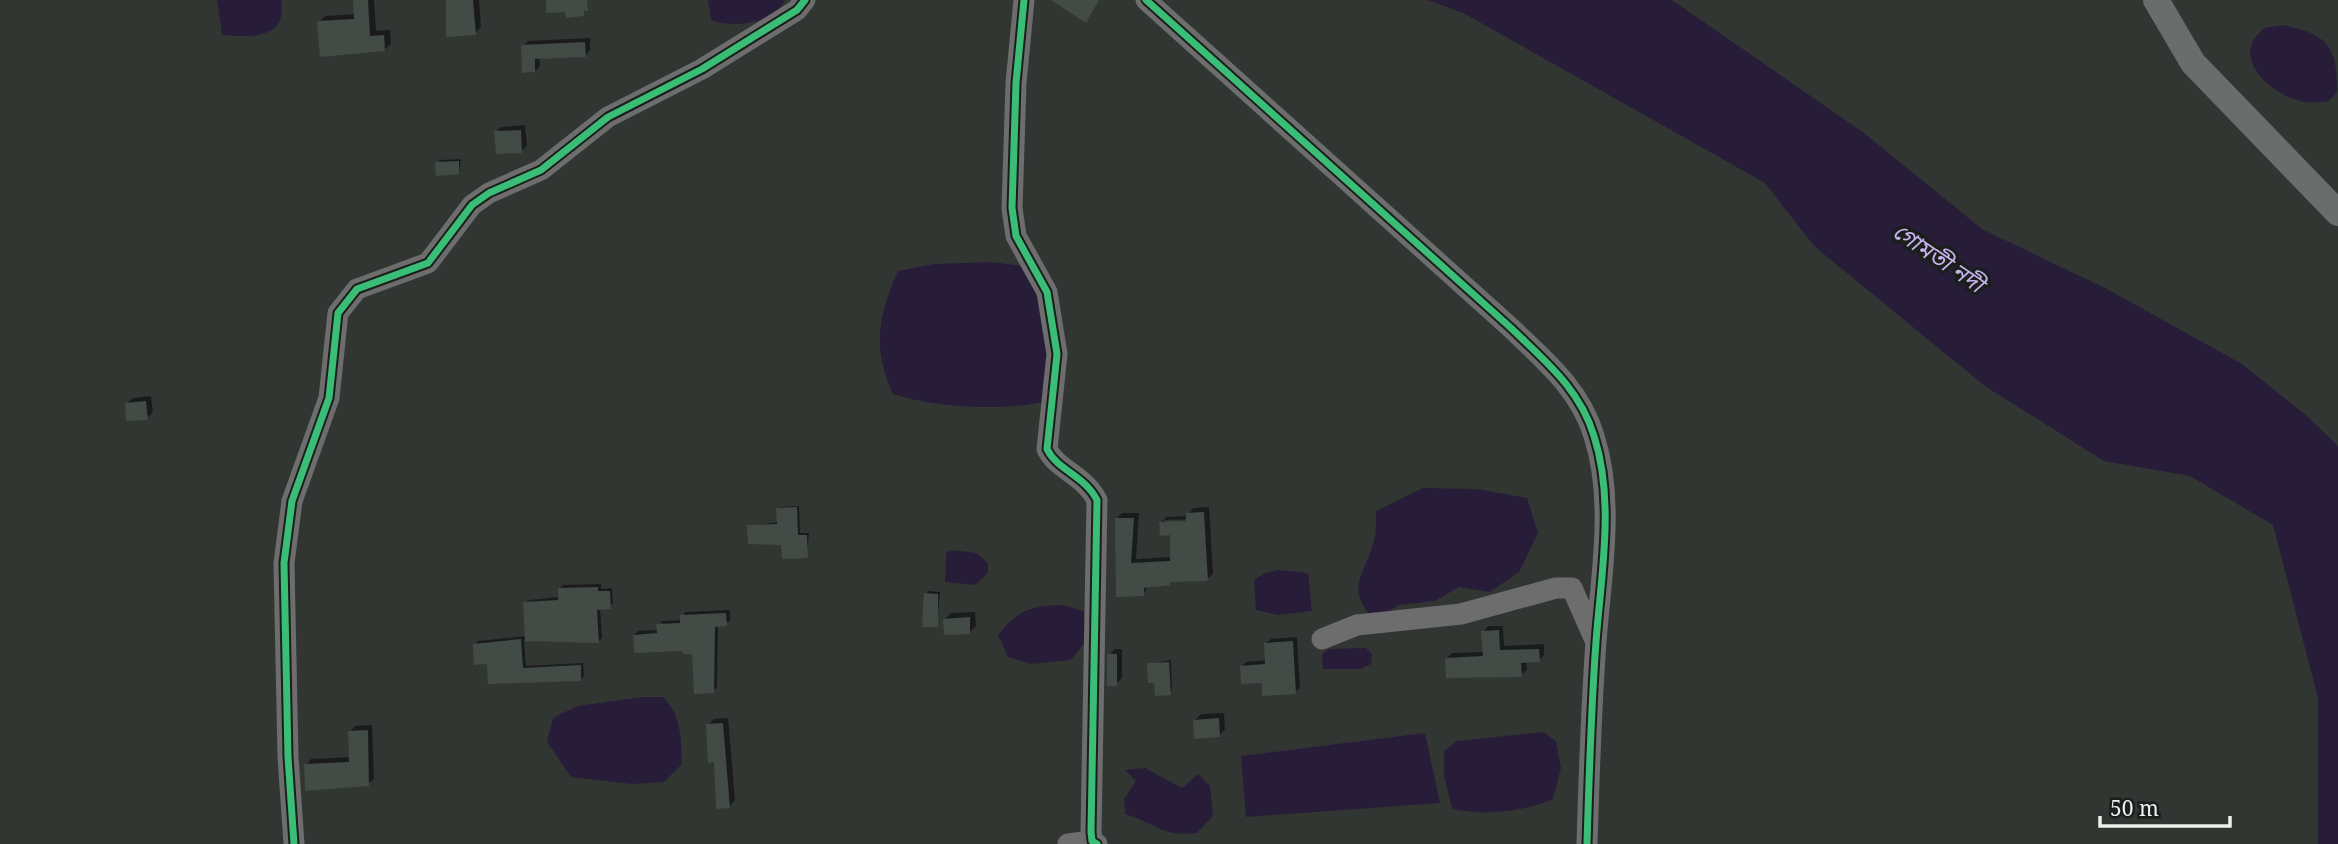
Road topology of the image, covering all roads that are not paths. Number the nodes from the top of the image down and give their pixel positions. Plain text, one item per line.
1 (805, 0) edge
2 (1024, 0) edge
3 (1146, 0) edge
4 (2156, 0) edge
5 (2338, 213) edge
6 (1322, 639) dead end
7 (1595, 643) junction
8 (1095, 843) edge
9 (294, 844) edge
10 (1068, 844) edge
11 (1587, 844) edge

1 - 9 street
2 - 8 street
3 - 7 street
4 - 5 main road
6 - 7 street
7 - 11 street
8 - 10 street

